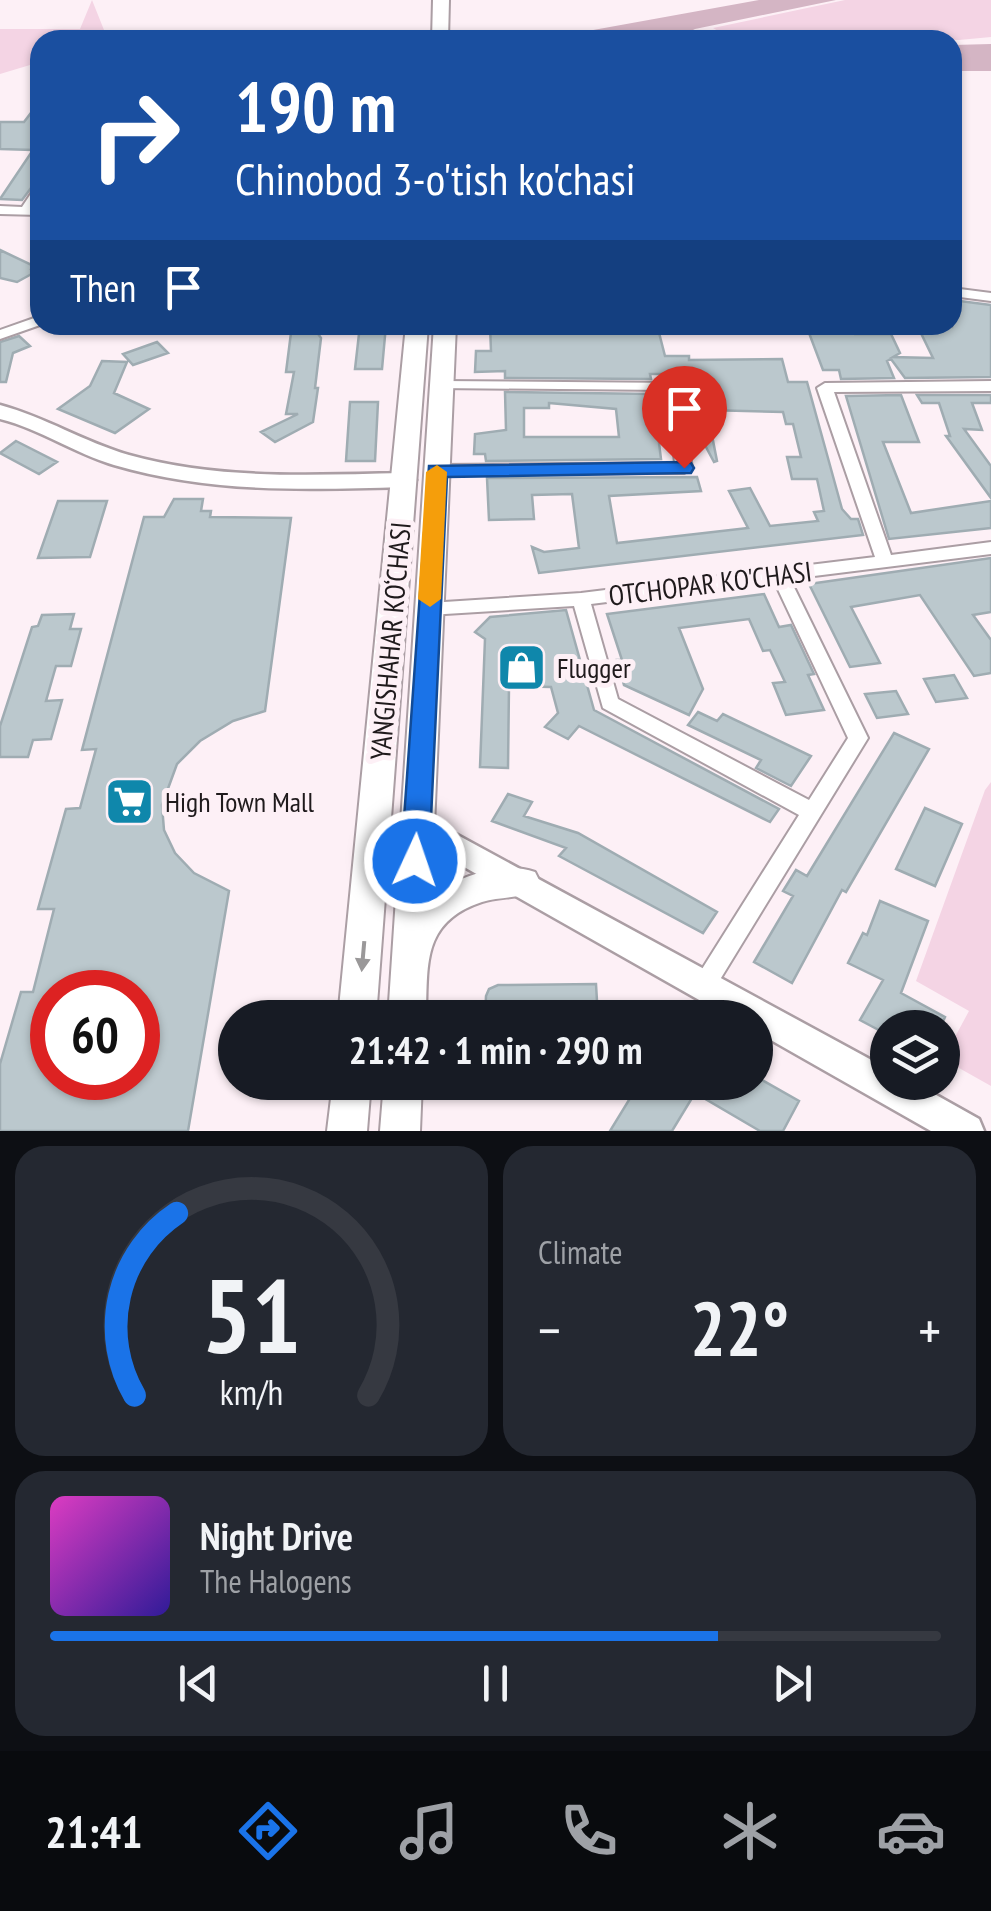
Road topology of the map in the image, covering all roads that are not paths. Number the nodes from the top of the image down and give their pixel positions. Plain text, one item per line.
1 (441, 0) edge
2 (440, 30) edge
3 (0, 210) edge
4 (30, 211) edge
5 (962, 294) edge
6 (991, 298) edge
7 (30, 324) edge
8 (0, 335) edge
9 (430, 335) edge
10 (430, 335) edge
11 (442, 385) junction
12 (991, 386) edge
13 (0, 412) edge
14 (408, 428) junction
15 (439, 428) junction
16 (437, 470) junction
17 (404, 480) junction
18 (991, 548) edge
19 (885, 561) junction
20 (780, 576) junction
21 (580, 598) junction
22 (429, 609) junction
23 (811, 810) junction
24 (374, 824) junction
25 (417, 825) junction
26 (523, 882) junction
27 (411, 946) junction
28 (705, 984) junction
29 (359, 1000) edge
30 (408, 1000) edge
31 (351, 1100) edge
32 (402, 1100) edge
33 (348, 1131) edge
34 (400, 1131) edge
35 (966, 1131) edge

1 - 2 main road
3 - 4 street
5 - 6 street
7 - 8 street
9 - 11 main road, YANGISHAHAR KO‘CHASI
10 - 14 main road, YANGISHAHAR KO‘CHASI
11 - 15 main road, YANGISHAHAR KO‘CHASI
11 - 16 street
12 - 19 street
13 - 17 street
14 - 15 main road
14 - 17 main road, YANGISHAHAR KO‘CHASI
15 - 16 main road, YANGISHAHAR KO‘CHASI
16 - 22 main road, YANGISHAHAR KO‘CHASI
17 - 24 main road, YANGISHAHAR KO‘CHASI
18 - 19 street, OTCHOPAR KO'CHASI
19 - 20 street, OTCHOPAR KO'CHASI
20 - 21 street, OTCHOPAR KO'CHASI
20 - 23 street
21 - 22 street, OTCHOPAR KO'CHASI
21 - 23 street
22 - 25 main road, YANGISHAHAR KO‘CHASI
23 - 28 street
24 - 25 main road
24 -> 29 main road, YANGISHAHAR KO‘CHASI
25 - 26 street
25 - 27 main road, YANGISHAHAR KO‘CHASI
26 - 27 main road
26 - 28 street
27 - 30 main road, YANGISHAHAR KO‘CHASI
28 - 35 street
31 - 33 main road
32 - 34 main road

